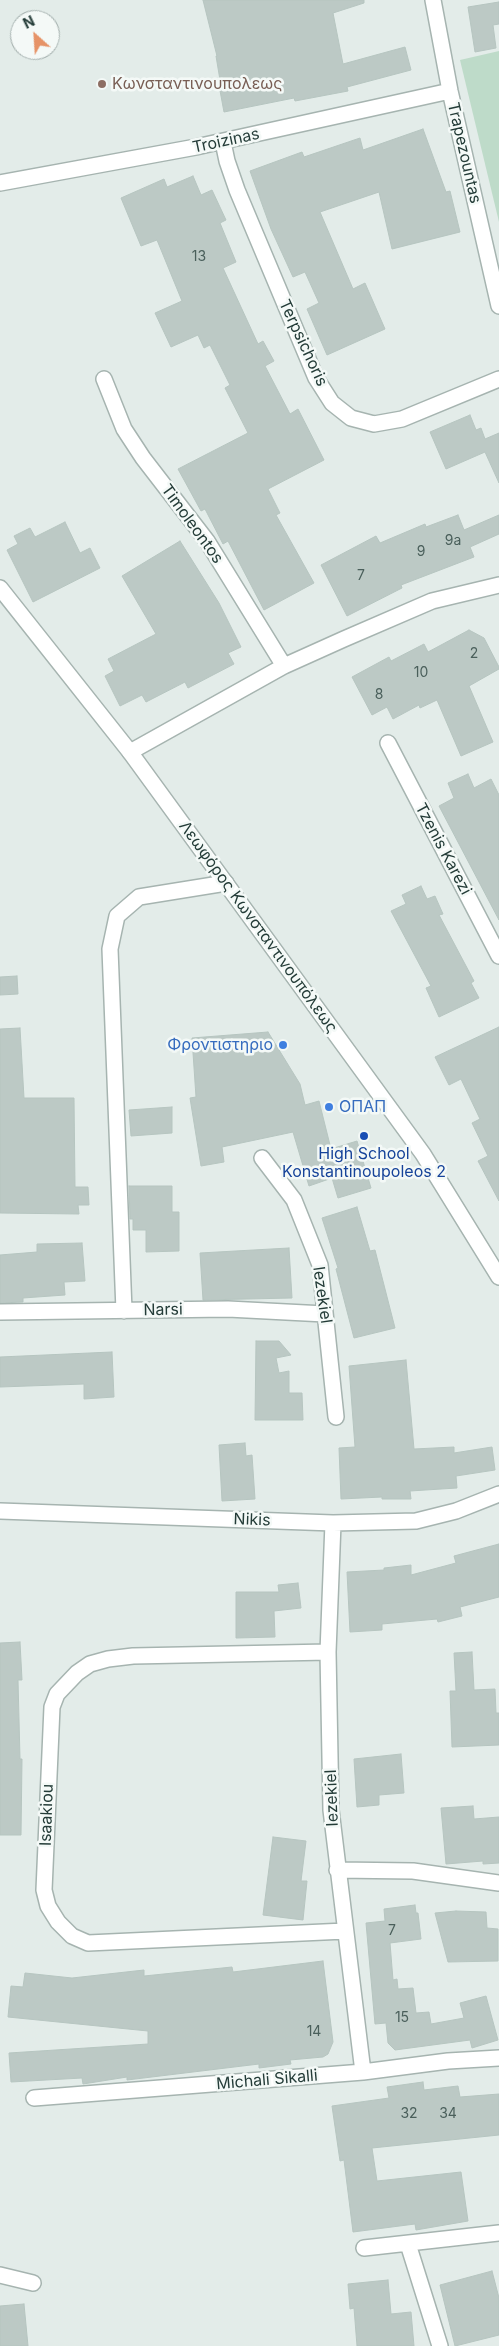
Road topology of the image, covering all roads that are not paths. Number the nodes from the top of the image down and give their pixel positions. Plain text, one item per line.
1 (433, 0) edge
2 (450, 91) junction
3 (223, 142) junction
4 (0, 183) edge
5 (494, 264) edge
6 (499, 306) edge
7 (499, 379) edge
8 (104, 380) dead end
9 (499, 585) edge
10 (0, 588) edge
11 (284, 666) junction
12 (388, 743) dead end
13 (130, 752) junction
14 (226, 883) junction
15 (499, 956) edge
16 (262, 1158) dead end
17 (499, 1277) edge
18 (124, 1311) junction
19 (0, 1312) edge
20 (325, 1314) junction
21 (336, 1417) dead end
22 (499, 1494) edge
23 (0, 1511) edge
24 (333, 1523) junction
25 (328, 1652) junction
26 (337, 1870) junction
27 (499, 1882) edge
28 (345, 1931) junction
29 (499, 2058) edge
30 (364, 2072) junction
31 (34, 2098) dead end
32 (499, 2233) edge
33 (408, 2244) junction
34 (364, 2248) dead end
35 (0, 2275) edge
36 (32, 2283) dead end
37 (440, 2346) edge

1 - 2 street, Trapezountas
2 - 3 street, Troizinas
2 - 5 street, Trapezountas
3 - 4 street, Troizinas
3 - 7 street, Terpsichoris
5 - 6 street, Trapezountas
8 - 11 street, Timoleontos
9 - 11 street
10 - 13 street, Λεωφόρος Κωνσταντινουπόλεως
11 - 13 street
12 - 15 street, Tzenis Karezi
13 - 14 street, Λεωφόρος Κωνσταντινουπόλεως
14 - 17 street, Λεωφόρος Κωνσταντινουπόλεως
14 - 18 street
16 - 20 street, Iezekiel
18 - 19 street, Narsi
18 - 20 street, Narsi
20 - 21 street, Iezekiel
22 - 24 street, Nikis
23 - 24 street, Nikis
24 - 25 street, Iezekiel
25 - 26 street, Iezekiel
25 - 28 street, Isaakiou
26 - 27 street
26 - 28 street, Iezekiel
28 - 30 street, Iezekiel
29 - 30 street, Michali Sikalli
30 - 31 street, Michali Sikalli
32 - 33 street
33 - 34 street
33 - 37 street
35 - 36 street

